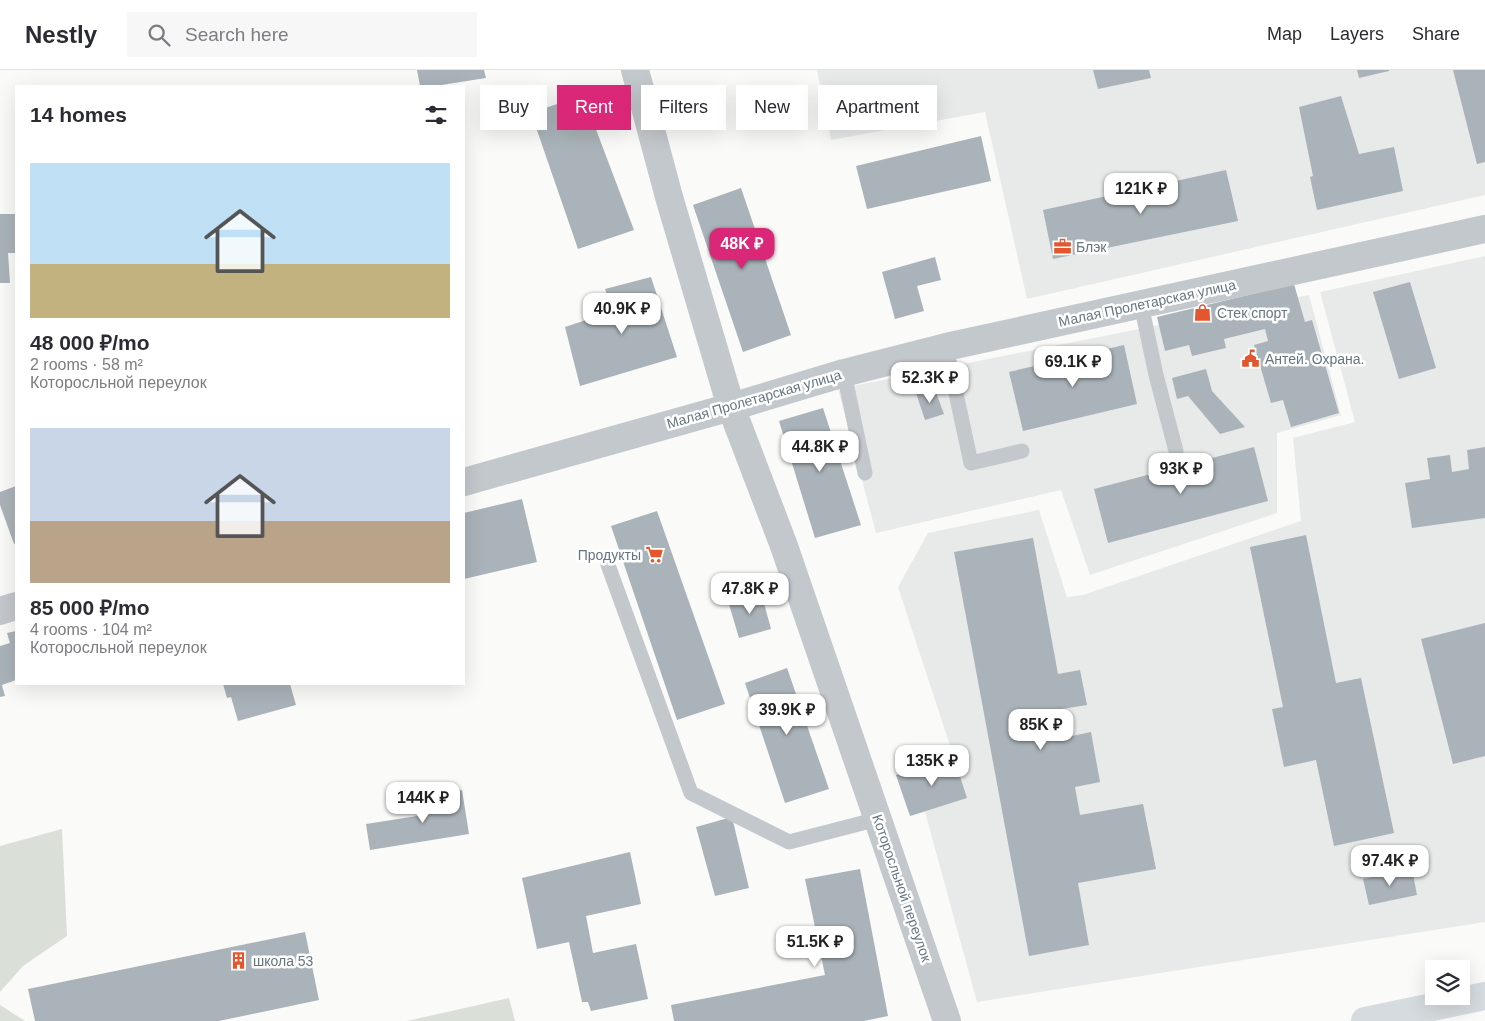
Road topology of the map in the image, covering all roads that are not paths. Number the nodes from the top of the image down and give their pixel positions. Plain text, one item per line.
1 (636, 70) edge
2 (1485, 229) edge
3 (1141, 304) junction
4 (946, 347) junction
5 (844, 373) junction
6 (731, 407) junction
7 (1022, 451) dead end
8 (1176, 451) dead end
9 (865, 473) dead end
10 (465, 482) edge
11 (608, 564) dead end
12 (15, 606) edge
13 (0, 611) edge
14 (878, 819) junction
15 (1485, 996) edge
16 (1409, 1016) edge
17 (947, 1021) edge
18 (1365, 1021) edge
19 (1461, 1021) edge

1 - 6 street, Которосльной переулок
2 - 3 street, Малая Пролетарская улица
3 - 4 street, Малая Пролетарская улица
3 - 8 lane
4 - 5 street, Малая Пролетарская улица
4 - 7 lane
5 - 6 street, Малая Пролетарская улица
5 - 9 lane
6 - 10 street, Малая Пролетарская улица
6 - 14 street, Которосльной переулок
11 - 14 lane
12 - 13 street
14 - 17 street, Которосльной переулок
15 - 16 main road
16 - 18 main road
16 - 19 main road

